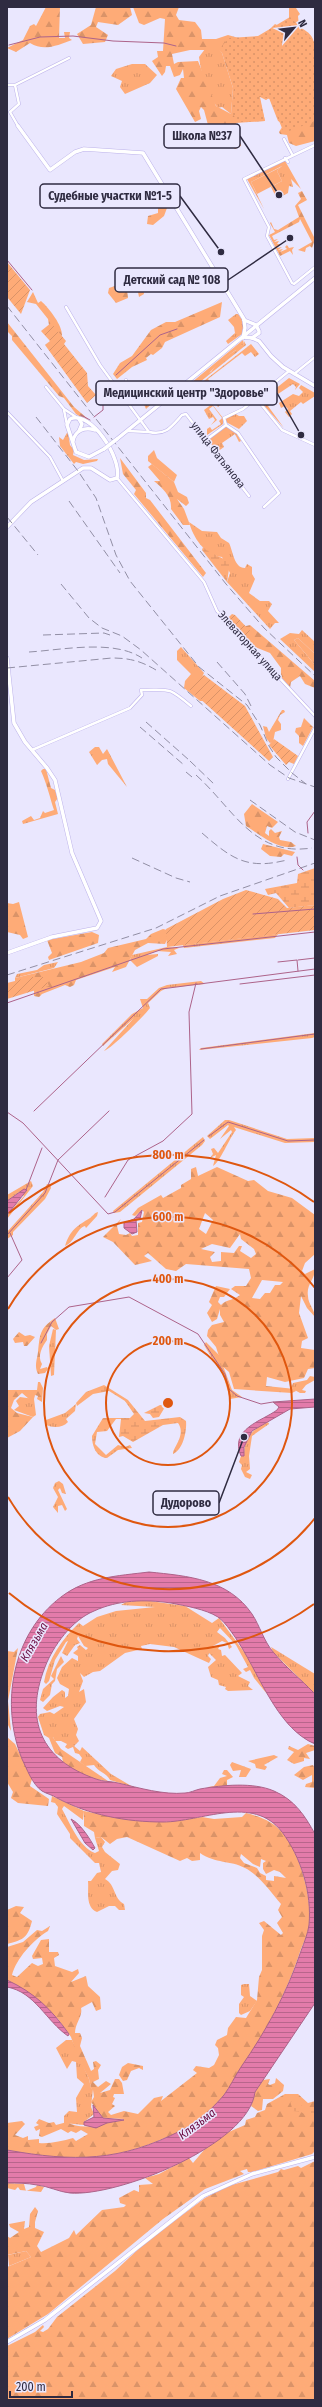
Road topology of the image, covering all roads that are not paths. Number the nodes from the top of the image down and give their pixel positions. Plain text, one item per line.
1 (69, 58) dead end
2 (7, 85) edge
3 (15, 85) junction
4 (18, 126) joint
5 (284, 139) dead end
6 (315, 145) edge
7 (292, 154) junction
8 (285, 158) junction
9 (288, 162) dead end
10 (315, 267) edge
11 (315, 278) edge
12 (66, 307) dead end
13 (244, 320) junction
14 (261, 322) junction
15 (254, 324) junction
16 (259, 332) junction
17 (245, 333) junction
18 (251, 338) junction
19 (259, 341) junction
20 (315, 357) edge
21 (289, 371) junction
22 (293, 374) junction
23 (126, 380) dead end
24 (315, 386) edge
25 (46, 387) dead end
26 (256, 398) junction
27 (125, 400) junction
28 (64, 409) junction
29 (7, 412) edge
30 (78, 418) junction
31 (140, 420) junction
32 (226, 425) junction
33 (68, 427) junction
34 (79, 431) junction
35 (128, 431) junction
36 (149, 432) junction
37 (101, 435) junction
38 (206, 440) junction
39 (315, 445) edge
40 (74, 449) junction
41 (117, 478) junction
42 (63, 482) junction
43 (249, 496) dead end
44 (264, 507) dead end
45 (7, 527) edge
46 (7, 658) edge
47 (191, 706) dead end
48 (315, 716) edge
49 (315, 728) edge
50 (31, 750) junction
51 (288, 779) dead end
52 (7, 953) edge
53 (315, 2157) edge
54 (7, 2342) edge

1 - 3 street
2 - 3 street
3 - 4 street
4 - 13 main road
5 - 7 street
6 - 7 street
7 - 8 street
8 - 9 street
8 - 10 street
11 - 14 main road
12 - 27 street
13 - 15 main road
13 - 17 main road
14 - 15 main road
14 - 16 main road
15 - 16 main road
15 - 17 main road
15 - 17 main road
16 - 18 main road
16 - 19 main road
17 - 18 main road
17 - 31 main road
18 - 19 main road
19 - 21 main road
20 - 22 street
21 - 22 main road
21 - 26 street
22 - 24 main road
23 - 27 street
25 - 28 street
26 - 32 street
26 - 39 street
27 - 31 street
28 - 30 street
28 - 33 street
29 - 42 street
30 - 33 main road
30 - 34 main road
30 - 37 main road
31 - 35 main road
31 - 36 street
32 - 38 street
32 - 44 street
33 - 34 main road
33 - 40 main road
34 - 37 main road
34 - 40 main road
35 - 36 street
35 - 40 main road, bridge
36 - 38 street, улица Фатьянова
37 - 41 main road
38 - 43 street, улица Фатьянова
41 - 42 main road
41 - 48 street, Элеваторная улица
42 - 45 main road
46 - 50 main road
47 - 50 street
49 - 51 street
50 - 52 main road
53 - 54 main road

